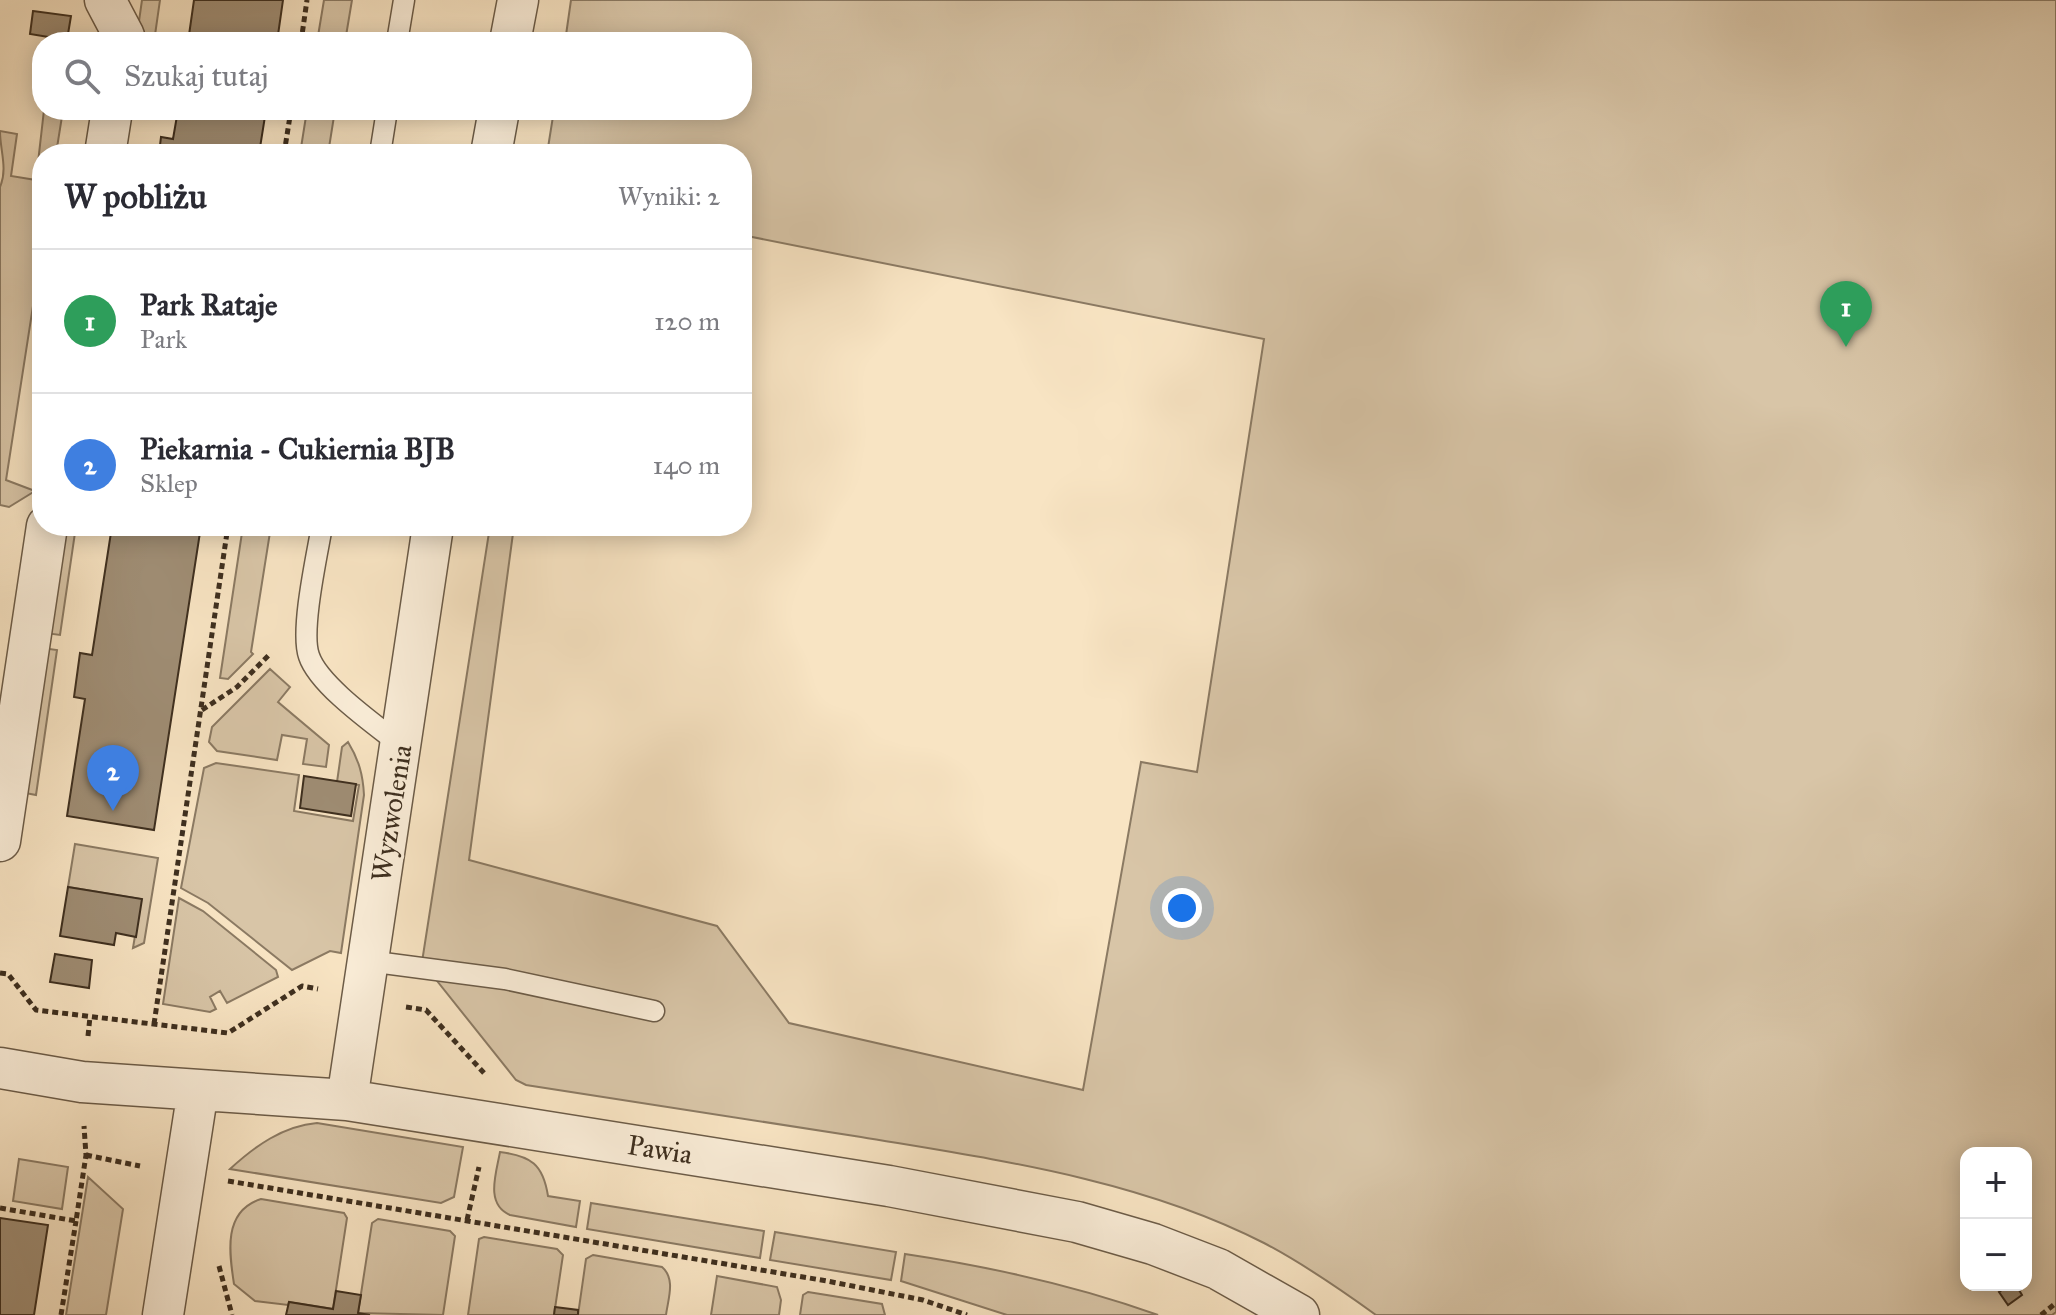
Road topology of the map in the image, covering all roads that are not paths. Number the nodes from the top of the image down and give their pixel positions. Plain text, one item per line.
1 (105, 0) edge
2 (404, 0) edge
3 (518, 0) edge
4 (122, 32) edge
5 (399, 32) edge
6 (512, 32) edge
7 (110, 120) edge
8 (385, 120) edge
9 (497, 120) edge
10 (107, 144) edge
11 (382, 144) edge
12 (493, 144) edge
13 (45, 536) edge
14 (320, 536) edge
15 (432, 536) edge
16 (402, 746) junction
17 (6, 761) edge
18 (0, 841) edge
19 (365, 980) junction
20 (654, 1011) dead end
21 (0, 1068) edge
22 (198, 1090) junction
23 (347, 1100) junction
24 (163, 1315) edge
25 (1299, 1315) edge

1 - 4 street
2 - 5 lane
3 - 6 street
7 - 10 street
8 - 11 lane
9 - 12 street
13 - 17 street
14 - 16 lane
15 - 16 street, Wyzwolenia
16 - 19 street, Wyzwolenia
17 - 18 street
19 - 20 lane
19 - 23 street, Wyzwolenia
21 - 22 street, Pawia
22 - 23 street, Pawia
22 - 24 street
23 - 25 street, Pawia

